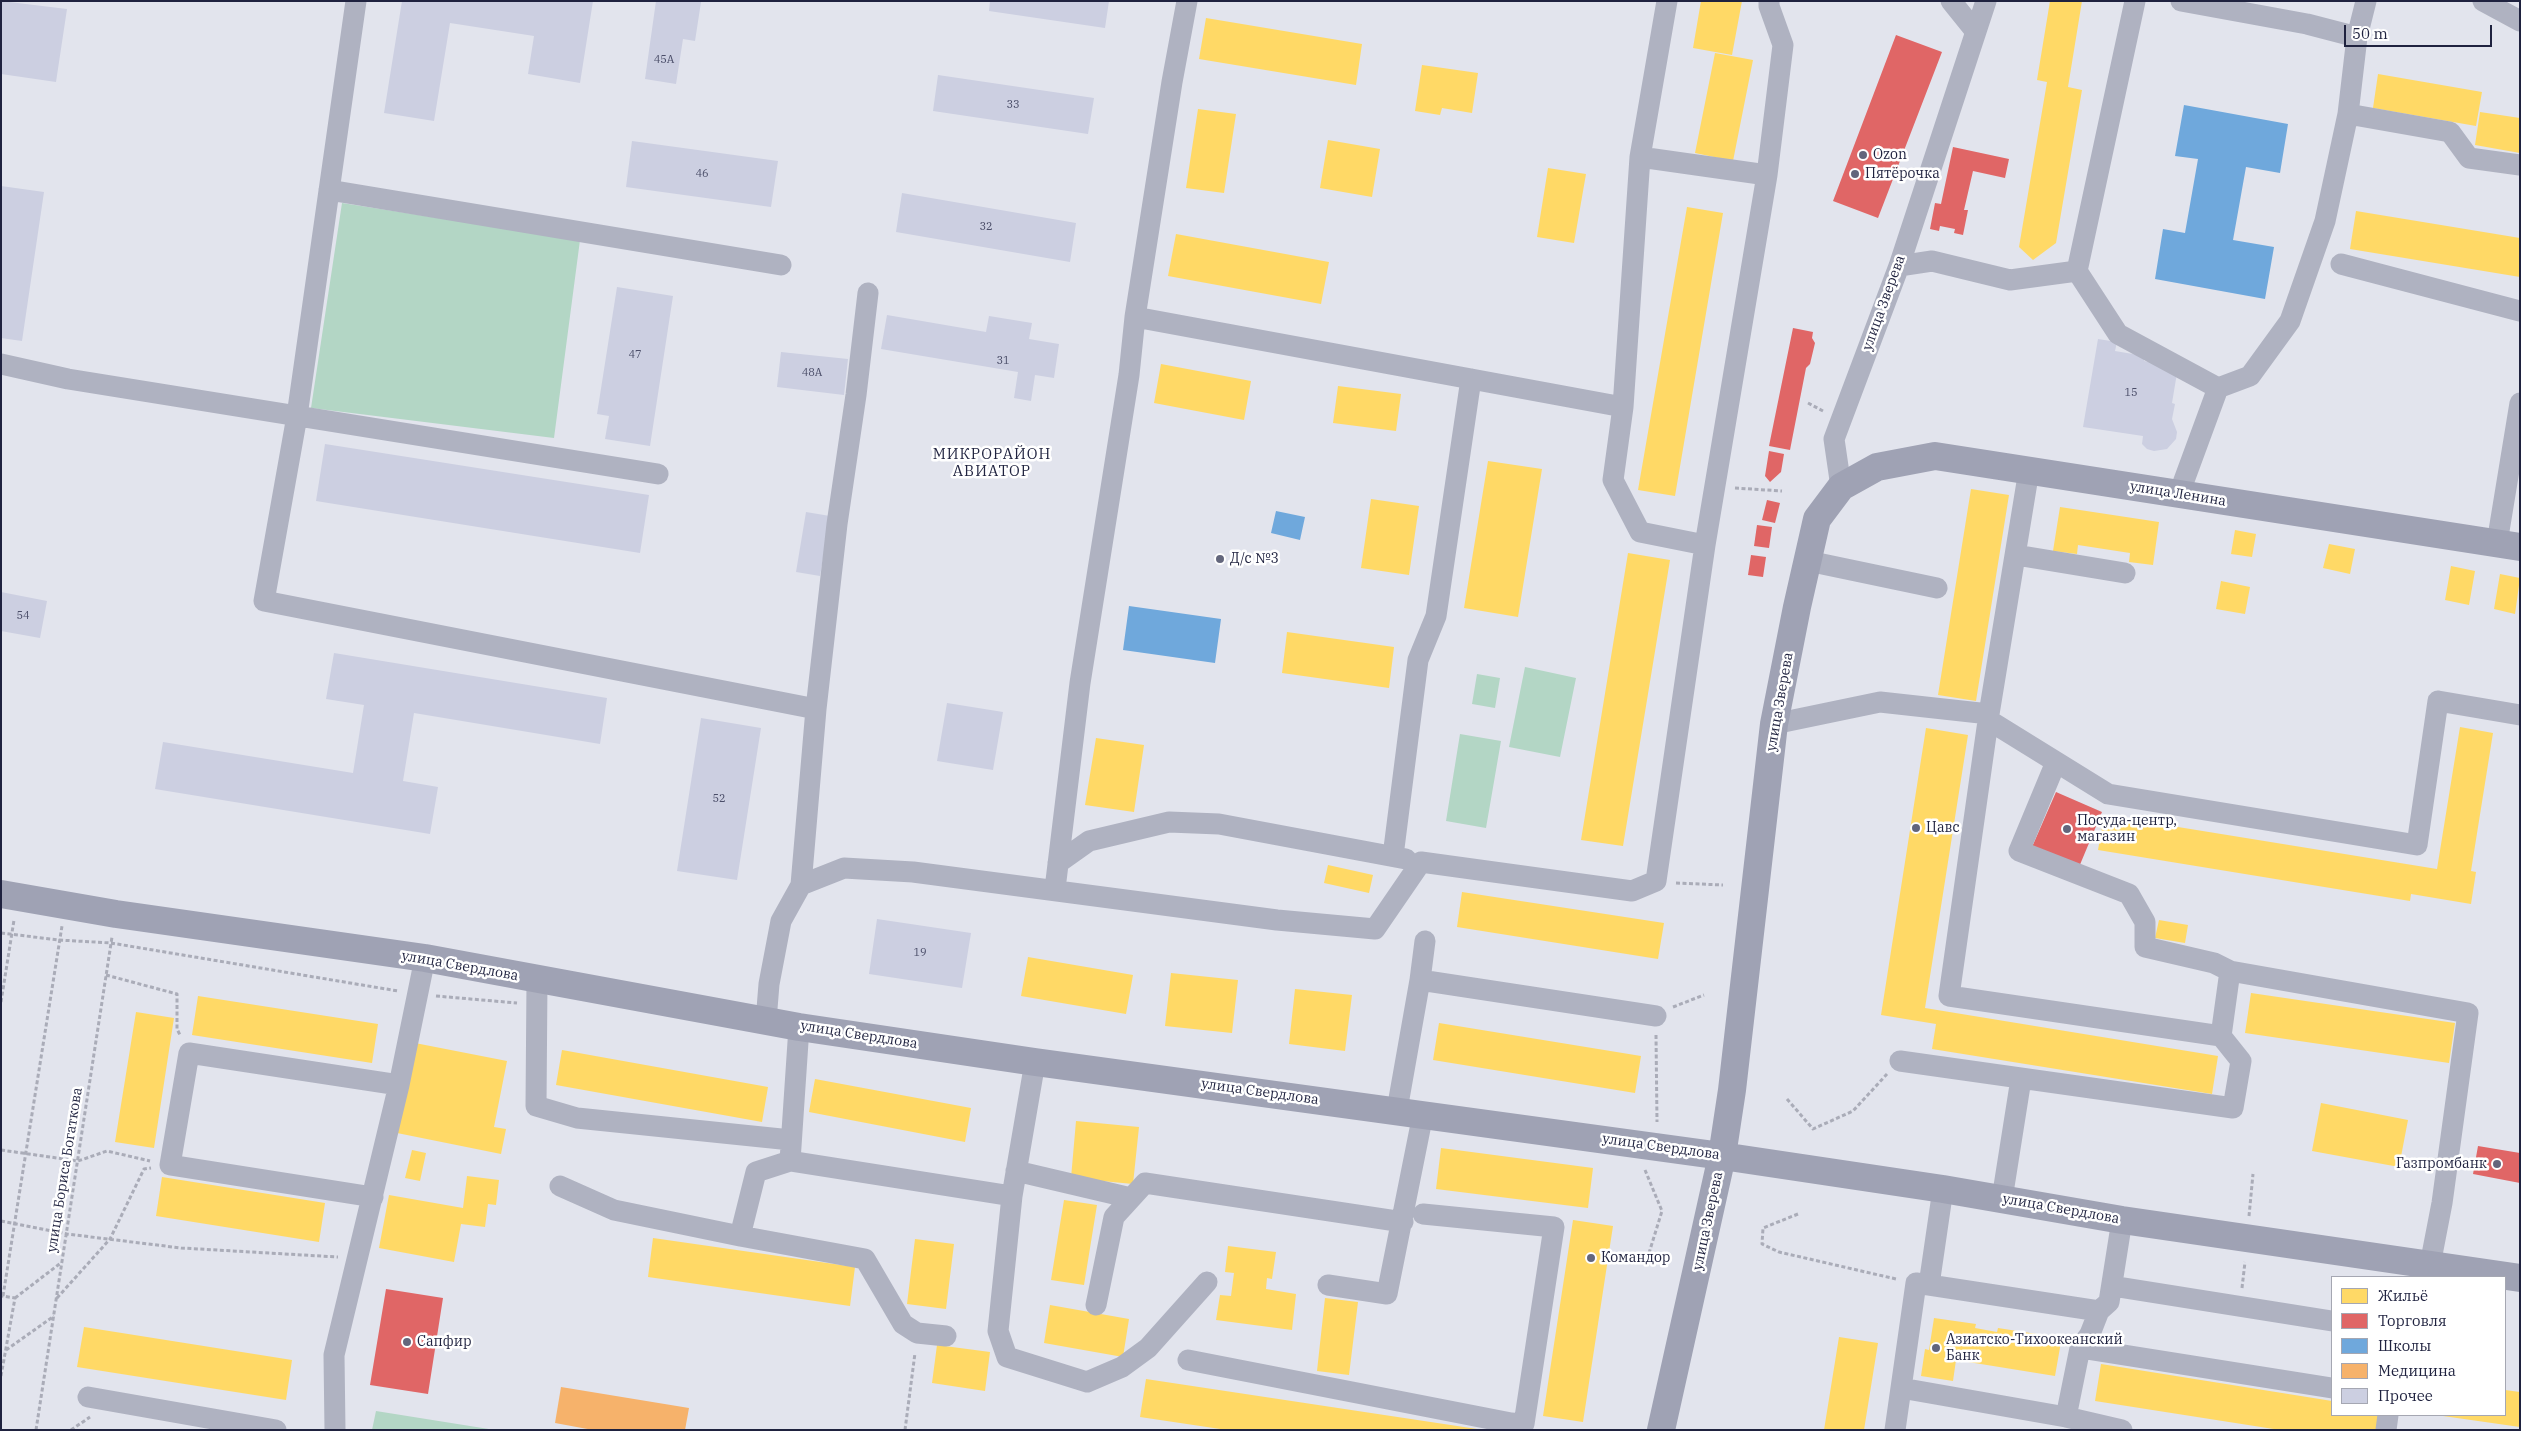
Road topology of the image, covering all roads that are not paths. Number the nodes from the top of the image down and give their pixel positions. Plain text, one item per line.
1 (356, 1) edge
2 (1187, 1) edge
3 (1667, 1) edge
4 (1769, 1) edge
5 (1951, 1) edge
6 (1986, 1) edge
7 (2135, 1) edge
8 (2181, 1) edge
9 (2366, 1) edge
10 (2483, 1) edge
11 (2520, 21) edge
12 (1976, 32) junction
13 (2357, 37) junction
14 (2348, 114) junction
15 (1640, 157) junction
16 (2520, 165) edge
17 (1767, 175) junction
18 (329, 190) junction
19 (2341, 264) dead end
20 (781, 265) dead end
21 (1899, 266) junction
22 (2077, 271) junction
23 (868, 293) dead end
24 (2520, 311) edge
25 (1135, 317) junction
26 (1, 364) edge
27 (1471, 379) junction
28 (2218, 388) junction
29 (2520, 402) edge
30 (1623, 406) junction
31 (297, 416) junction
32 (2029, 470) junction
33 (658, 474) dead end
34 (1841, 488) junction
35 (2179, 494) junction
36 (1705, 545) junction
37 (2508, 545) edge
38 (2016, 555) junction
39 (1808, 561) junction
40 (2125, 573) dead end
41 (1937, 588) dead end
42 (816, 708) junction
43 (2520, 715) edge
44 (1990, 718) junction
45 (1774, 724) junction
46 (2056, 762) junction
47 (1393, 856) junction
48 (1058, 862) junction
49 (1421, 862) junction
50 (801, 885) junction
51 (1055, 890) junction
52 (10, 896) edge
53 (1425, 941) dead end
54 (424, 958) junction
55 (2230, 971) junction
56 (537, 980) junction
57 (1420, 980) junction
58 (1656, 1016) road end
59 (766, 1021) junction
60 (799, 1027) junction
61 (2220, 1036) junction
62 (1900, 1060) road end
63 (1035, 1062) junction
64 (2021, 1079) junction
65 (399, 1085) junction
66 (1397, 1110) junction
67 (1423, 1114) junction
68 (791, 1140) junction
69 (1722, 1156) junction
70 (790, 1161) junction
71 (1016, 1171) junction
72 (560, 1186) dead end
73 (1943, 1189) junction
74 (1012, 1196) junction
75 (373, 1197) junction
76 (1131, 1198) junction
77 (2002, 1199) junction
78 (1423, 1214) dead end
79 (2122, 1220) junction
80 (1403, 1222) junction
81 (740, 1236) junction
82 (2418, 1268) edge
83 (2500, 1276) edge
84 (2506, 1277) edge
85 (2520, 1278) edge
86 (1207, 1282) dead end
87 (1328, 1284) dead end
88 (1923, 1284) junction
89 (2112, 1286) junction
90 (1096, 1305) dead end
91 (2098, 1311) junction
92 (2331, 1321) edge
93 (946, 1336) dead end
94 (2080, 1348) junction
95 (1188, 1360) dead end
96 (1901, 1388) junction
97 (2331, 1388) edge
98 (88, 1397) dead end
99 (2388, 1416) edge
100 (2066, 1417) junction
101 (1511, 1426) edge
102 (276, 1430) edge
103 (335, 1430) edge
104 (1661, 1430) edge
105 (1894, 1430) edge
106 (2122, 1430) edge
107 (2386, 1430) edge

1 - 18 street
2 - 25 street
3 - 15 street
4 - 17 street
5 - 12 street
6 - 12 street, улица Зверева
7 - 22 street
8 - 13 street
9 - 13 street
10 - 11 street
12 - 21 street, улица Зверева
13 - 14 street
14 - 16 street
14 - 28 street
15 - 17 street
15 - 30 street
17 - 36 street
18 - 20 street
18 - 31 street
19 - 24 street
21 - 22 street
21 - 34 street, улица Зверева
22 - 28 street
23 - 42 street
25 - 27 street
25 - 48 street
26 - 31 street
27 - 30 street
27 - 47 street
28 - 35 street
29 - 37 street
30 - 36 street
31 - 33 street
31 - 42 street
32 - 34 main road, улица Ленина
32 - 35 main road, улица Ленина
32 - 38 street
34 - 39 main road, улица Зверева
35 - 37 main road, улица Ленина
36 - 49 street
38 - 40 street
38 - 44 street
39 - 41 street
39 - 45 main road, улица Зверева
42 - 50 street
43 - 46 street
44 - 45 street
44 - 46 street
44 - 61 street
45 - 69 main road, улица Зверева
46 - 55 street
47 - 48 street
47 - 49 street
48 - 51 street
49 - 51 street
50 - 51 street
50 - 59 street
52 - 54 main road, улица Свердлова
53 - 57 street
54 - 56 main road, улица Свердлова
54 - 65 street
55 - 61 street
55 - 82 street
56 - 59 main road, улица Свердлова
56 - 68 street
57 - 58 street
57 - 66 street
59 - 60 main road, улица Свердлова
60 - 63 main road, улица Свердлова
60 - 68 street
61 - 64 street
62 - 64 street
63 - 66 main road, улица Свердлова
63 - 71 street
64 - 77 street
65 - 75 street
65 - 75 street
66 - 67 main road, улица Свердлова
67 - 69 main road, улица Свердлова
67 - 80 street
68 - 70 street
69 - 73 main road, улица Свердлова
69 - 104 main road, улица Зверева
70 - 74 street
70 - 81 street
71 - 74 street
71 - 76 street
72 - 81 street
73 - 77 main road, улица Свердлова
73 - 88 street
74 - 86 street
75 - 103 street
76 - 80 street
76 - 90 street
77 - 79 main road, улица Свердлова
78 - 101 street
79 - 82 main road, улица Свердлова
79 - 89 street
80 - 87 street
81 - 93 street
82 - 83 main road, улица Свердлова
84 - 85 main road, улица Свердлова
88 - 91 street
88 - 96 street
89 - 91 street
89 - 92 street
91 - 94 street
94 - 97 street
94 - 100 street
95 - 101 street
96 - 100 street
96 - 105 street
98 - 102 street
99 - 107 street
100 - 106 street

